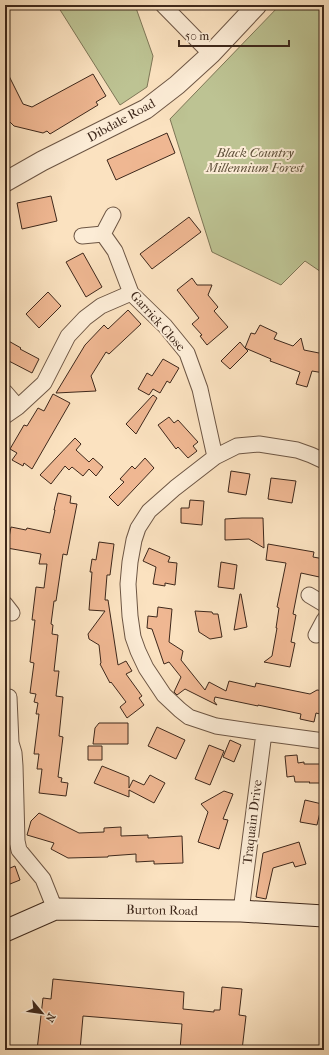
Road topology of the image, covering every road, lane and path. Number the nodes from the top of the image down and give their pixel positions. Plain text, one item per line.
1 (163, 5) edge
2 (257, 5) edge
3 (211, 54) junction
4 (5, 182) edge
5 (113, 215) dead end
6 (103, 234) junction
7 (82, 236) dead end
8 (131, 293) junction
9 (5, 392) edge
10 (18, 407) junction
11 (5, 416) edge
12 (215, 458) junction
13 (324, 461) edge
14 (309, 595) dead end
15 (324, 604) edge
16 (324, 620) edge
17 (316, 635) dead end
18 (9, 697) dead end
19 (7, 726) edge
20 (264, 734) junction
21 (324, 741) edge
22 (55, 909) junction
23 (241, 911) junction
24 (324, 916) edge
25 (5, 930) edge

1 - 3 street
2 - 3 street, Dibdale Road
3 - 4 street, Dibdale Road
5 - 6 street
6 - 7 street
6 - 8 street, Garrick Close
8 - 10 street
8 - 12 street, Garrick Close
9 - 10 street
10 - 11 street
12 - 13 street
12 - 20 street
14 - 15 street
16 - 17 street
18 - 19 street
19 - 22 street
20 - 21 street
20 - 23 street, Traquain Drive
22 - 23 main road, Burton Road
22 - 25 main road, Burton Road
23 - 24 main road, Burton Road

